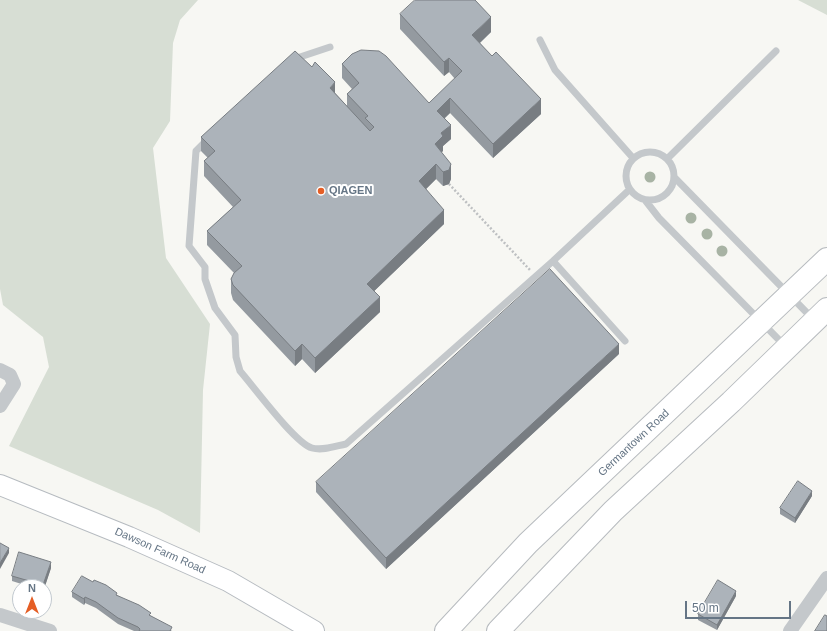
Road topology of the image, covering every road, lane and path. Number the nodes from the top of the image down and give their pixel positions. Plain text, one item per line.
1 (540, 40) dead end
2 (330, 47) dead end
3 (776, 51) dead end
4 (283, 62) edge
5 (212, 134) edge
6 (633, 158) junction
7 (667, 159) junction
8 (674, 177) junction
9 (449, 184) edge
10 (629, 190) junction
11 (645, 200) junction
12 (827, 260) edge
13 (553, 261) junction
14 (536, 276) junction
15 (789, 294) junction
16 (821, 315) edge
17 (761, 322) junction
18 (625, 341) dead end
19 (787, 348) junction
20 (0, 370) edge
21 (0, 406) edge
22 (0, 485) edge
23 (827, 578) edge
24 (0, 615) edge
25 (50, 631) edge
26 (314, 631) edge
27 (446, 631) edge
28 (498, 631) edge
29 (790, 631) edge

1 - 6 lane
2 - 4 lane
3 - 7 lane
5 - 14 lane
6 - 7 lane
6 - 10 lane
7 - 8 lane
8 - 11 lane
8 - 15 lane
9 - 14 path
10 - 11 lane
10 - 13 lane
11 - 17 lane
12 - 15 main road, Germantown Road
13 - 14 lane
13 - 18 lane
15 - 16 lane
15 - 17 main road, Germantown Road
16 - 19 main road
17 - 19 lane
17 - 27 main road, Germantown Road
19 - 28 main road
20 - 21 street
22 - 26 street, Dawson Farm Road
23 - 29 street
24 - 25 street

